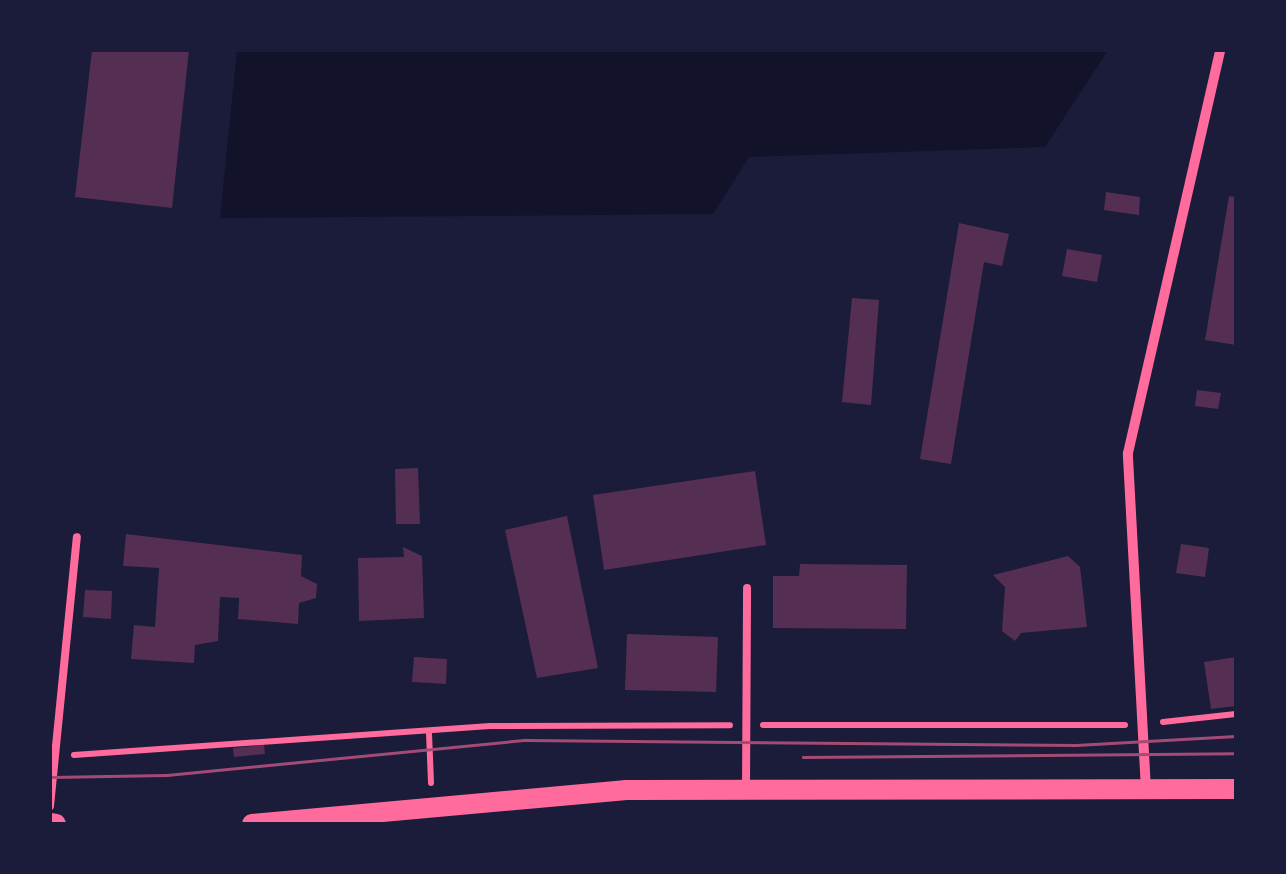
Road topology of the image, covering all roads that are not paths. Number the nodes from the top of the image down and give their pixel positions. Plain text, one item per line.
1 (1220, 50) edge
2 (77, 537) dead end
3 (747, 588) dead end
4 (746, 789) junction
5 (1146, 790) junction
6 (1236, 790) edge
7 (50, 806) edge
8 (252, 824) edge

1 - 5 street
2 - 7 lane
3 - 4 lane
4 - 5 main road
4 - 8 main road
5 - 6 main road

